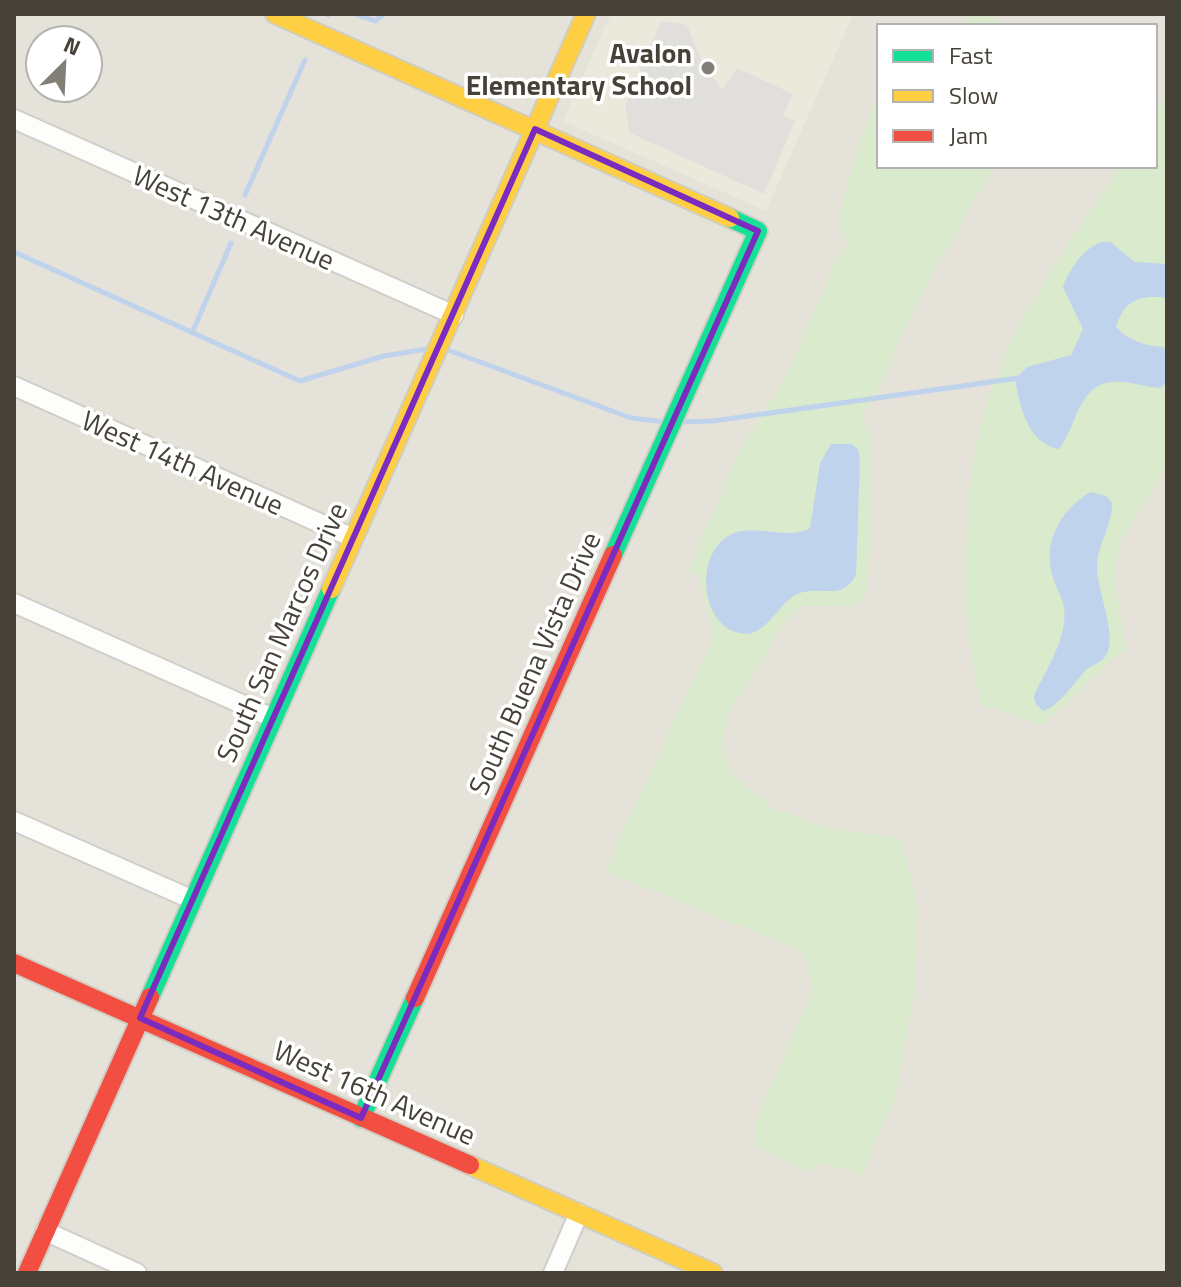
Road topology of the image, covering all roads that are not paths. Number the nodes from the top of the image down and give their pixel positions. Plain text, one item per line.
1 (275, 14) edge
2 (586, 14) edge
3 (14, 119) edge
4 (535, 129) junction
5 (454, 315) junction
6 (14, 386) edge
7 (353, 538) junction
8 (14, 603) edge
9 (273, 718) junction
10 (14, 821) edge
11 (193, 900) junction
12 (14, 963) edge
13 (140, 1018) junction
14 (361, 1118) junction
15 (579, 1213) junction
16 (45, 1231) junction
17 (27, 1273) edge
18 (137, 1273) edge
19 (553, 1273) edge
20 (713, 1273) edge

1 - 4 street
2 - 4 street, South San Marcos Drive
3 - 5 street, West 13th Avenue
4 - 5 street, South San Marcos Drive
4 - 14 street, South Buena Vista Drive
5 - 7 street, South San Marcos Drive
6 - 7 street, West 14th Avenue
7 - 9 street, South San Marcos Drive
8 - 9 street
9 - 11 street, South San Marcos Drive
10 - 11 street
11 - 13 street, South San Marcos Drive
12 - 13 street, West 16th Avenue
13 - 14 street, West 16th Avenue
13 - 16 street, South San Marcos Drive
14 - 15 street, West 16th Avenue
15 - 19 street
15 - 20 street, West 16th Avenue
16 - 17 street, South San Marcos Drive
16 - 18 street

